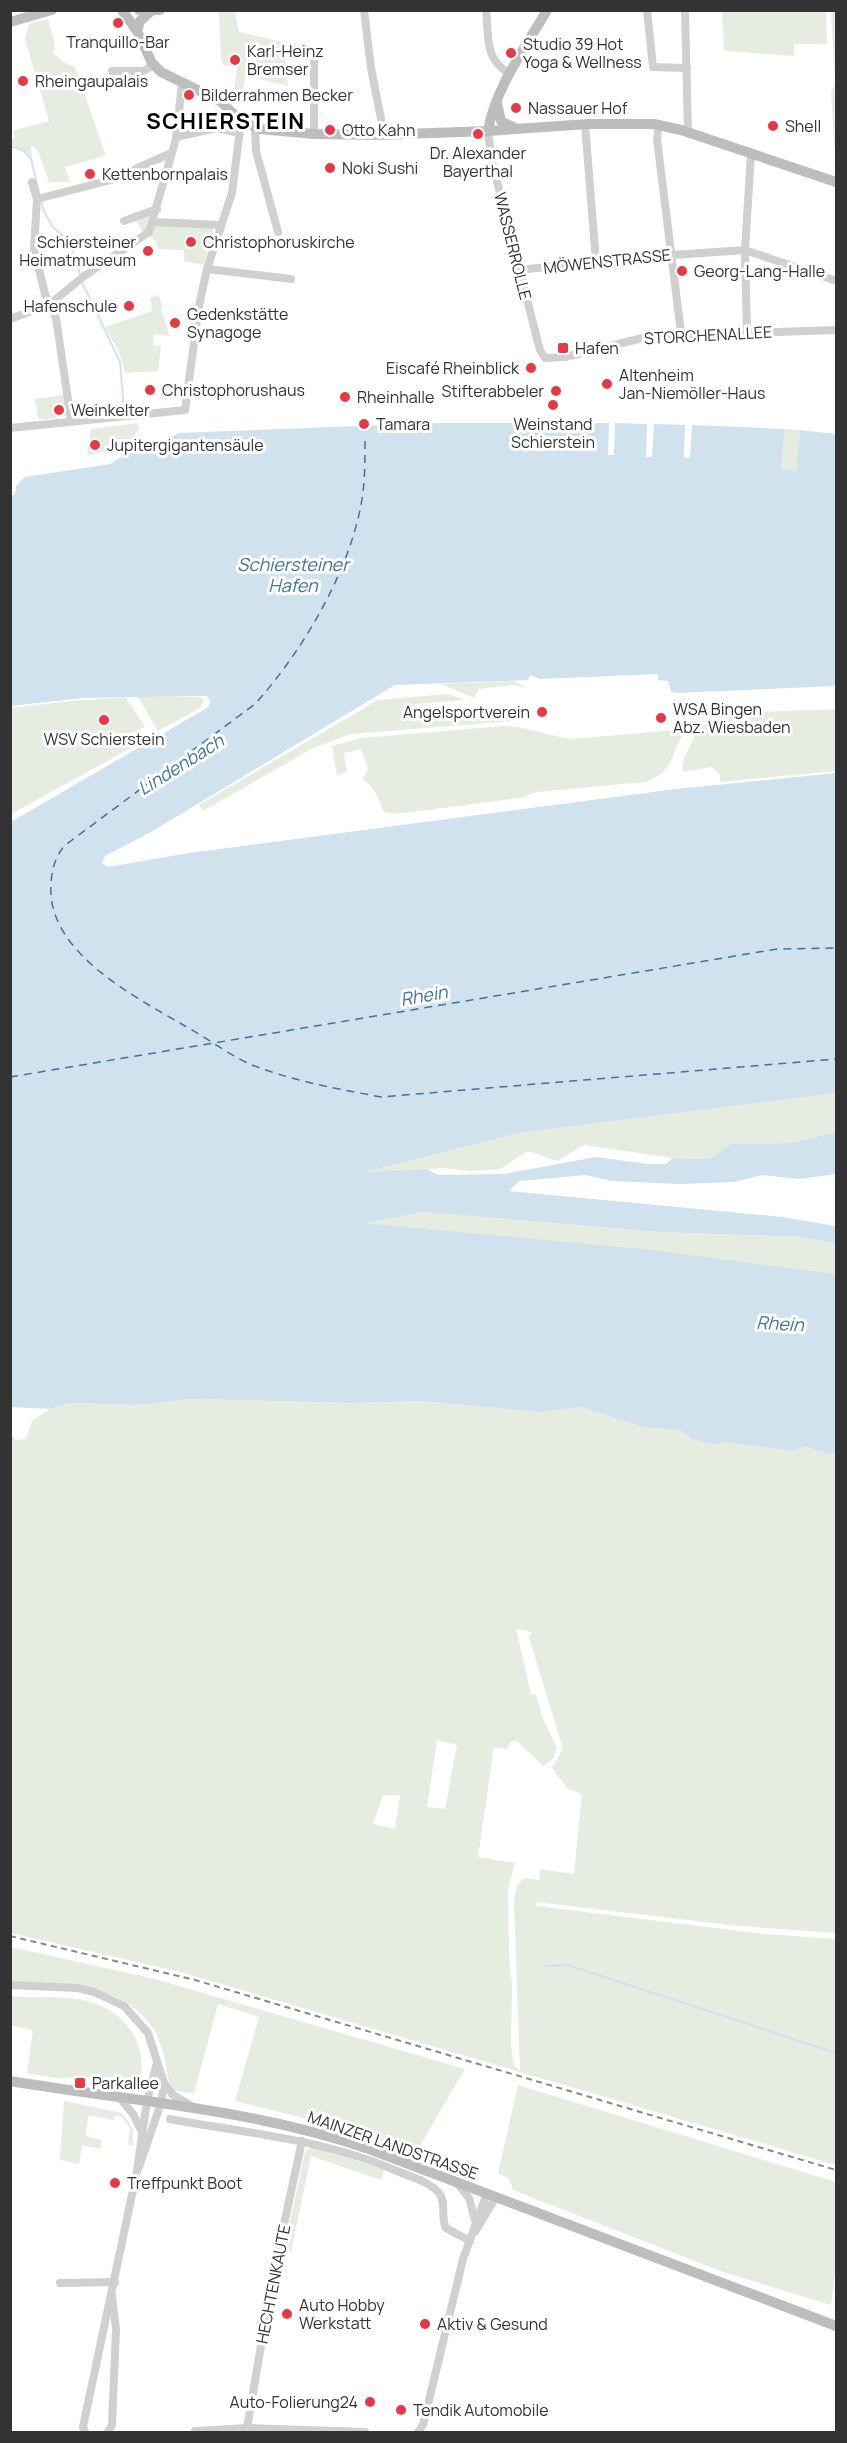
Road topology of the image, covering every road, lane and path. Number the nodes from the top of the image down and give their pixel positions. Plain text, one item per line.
1 (52, 10) edge
2 (122, 10) edge
3 (139, 10) edge
4 (364, 10) edge
5 (486, 10) edge
6 (547, 10) edge
7 (648, 10) edge
8 (685, 10) edge
9 (155, 11) edge
10 (10, 22) edge
11 (137, 32) junction
12 (314, 61) dead end
13 (154, 65) junction
14 (687, 68) junction
15 (112, 71) dead end
16 (510, 74) junction
17 (182, 83) junction
18 (497, 102) junction
19 (241, 121) junction
20 (585, 124) junction
21 (658, 126) junction
22 (255, 128) junction
23 (516, 129) junction
24 (488, 131) junction
25 (687, 132) junction
26 (239, 133) junction
27 (314, 134) junction
28 (384, 134) junction
29 (176, 137) junction
30 (751, 153) junction
31 (170, 154) junction
32 (32, 182) dead end
33 (837, 182) edge
34 (41, 198) junction
35 (157, 208) junction
36 (124, 221) dead end
37 (153, 222) junction
38 (221, 225) junction
39 (278, 232) dead end
40 (745, 250) junction
41 (673, 255) junction
42 (596, 262) junction
43 (207, 269) junction
44 (519, 270) junction
45 (291, 279) dead end
46 (834, 280) dead end
47 (50, 304) junction
48 (10, 319) edge
49 (837, 330) edge
50 (747, 332) junction
51 (681, 333) junction
52 (545, 358) joint
53 (70, 418) junction
54 (10, 428) edge
55 (10, 1985) edge
56 (157, 2063) junction
57 (10, 2081) edge
58 (164, 2083) junction
59 (119, 2097) junction
60 (147, 2101) junction
61 (161, 2103) junction
62 (197, 2109) junction
63 (170, 2119) dead end
64 (142, 2131) junction
65 (302, 2141) junction
66 (137, 2171) junction
67 (456, 2182) junction
68 (492, 2195) junction
69 (475, 2224) junction
70 (470, 2241) junction
71 (115, 2282) junction
72 (60, 2283) dead end
73 (112, 2291) junction
74 (837, 2326) edge
75 (247, 2428) junction
76 (195, 2431) dead end
77 (418, 2432) edge
78 (85, 2433) edge
79 (108, 2433) edge
80 (365, 2433) edge

1 - 10 main road
2 - 11 main road
3 - 9 main road
4 - 28 street
5 - 16 street
6 - 16 main road
7 - 14 street
8 - 14 street
9 - 11 main road
11 - 13 main road
12 - 27 street
13 - 15 street
13 - 17 main road
14 - 25 street
16 - 18 main road
17 - 19 main road
17 - 29 street
18 - 23 main road
18 - 24 main road
19 - 22 main road
19 - 26 street
20 - 21 main road
20 - 23 main road
20 - 42 street
21 - 25 main road
21 - 41 street
22 - 27 main road
22 - 39 street
23 - 24 main road
24 - 28 main road
24 - 44 street, WASSERROLLE
25 - 30 main road
26 - 29 street
26 - 38 street
27 - 28 main road
29 - 31 street
30 - 33 main road
30 - 40 street
31 - 34 street
31 - 35 street
32 - 34 street
34 - 47 street
35 - 36 street
35 - 37 street
37 - 38 street
37 - 47 street
38 - 43 street
40 - 41 street, MÖWENSTRASSE
40 - 46 street, MÖWENSTRASSE
40 - 50 street
41 - 42 street, MÖWENSTRASSE
41 - 51 street
42 - 44 street, MÖWENSTRASSE
43 - 45 street
43 - 53 street
44 - 52 street, WASSERROLLE
47 - 48 street
47 - 53 street
49 - 50 street, STORCHENALLEE
50 - 51 street, STORCHENALLEE
51 - 52 street, STORCHENALLEE
53 - 54 street
55 - 56 street
56 - 58 street
56 - 60 street
57 - 59 main road, MAINZER LANDSTRASSE
58 - 61 street
58 - 62 street
59 - 60 main road, MAINZER LANDSTRASSE
59 - 64 street
60 - 61 main road, MAINZER LANDSTRASSE
60 - 64 street
61 - 62 main road, MAINZER LANDSTRASSE
61 - 66 street
62 - 67 main road, MAINZER LANDSTRASSE
63 - 65 street, MAINZER LANDSTRASSE
64 - 66 street
65 - 70 street, MAINZER LANDSTRASSE
65 - 75 street, HECHTENKAUTE
66 - 71 street
67 - 68 main road, MAINZER LANDSTRASSE
67 - 69 street
68 - 69 street
68 - 70 street
68 - 74 main road, MAINZER LANDSTRASSE
69 - 70 street
70 - 77 street
71 - 72 street
71 - 73 street
73 - 78 street
73 - 79 street
75 - 76 street
75 - 80 street

